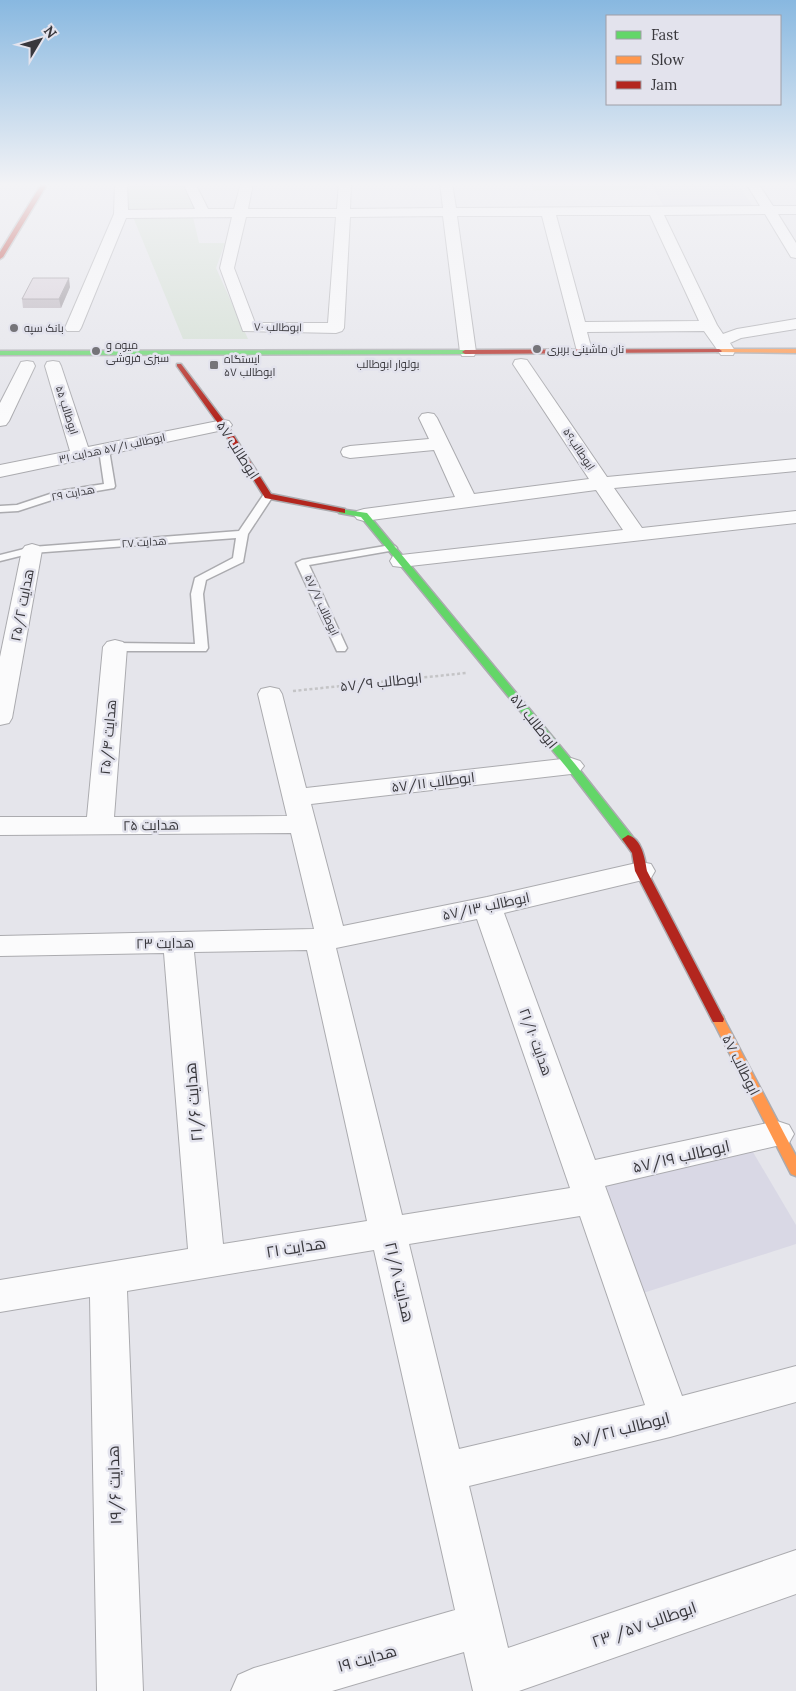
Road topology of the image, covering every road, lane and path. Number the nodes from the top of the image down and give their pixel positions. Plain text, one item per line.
1 (101, 262) edge
2 (228, 262) edge
3 (341, 262) edge
4 (456, 262) edge
5 (562, 262) edge
6 (679, 262) edge
7 (796, 324) edge
8 (709, 326) junction
9 (579, 327) junction
10 (73, 328) dead end
11 (0, 341) edge
12 (724, 346) junction
13 (796, 350) edge
14 (584, 351) junction
15 (307, 352) junction
16 (468, 352) junction
17 (0, 353) edge
18 (796, 362) edge
19 (37, 364) junction
20 (260, 364) dead end
21 (513, 364) joint
22 (197, 365) dead end
23 (428, 418) dead end
24 (0, 421) edge
25 (223, 425) junction
26 (440, 444) junction
27 (104, 450) junction
28 (350, 452) dead end
29 (81, 455) junction
30 (796, 465) edge
31 (0, 471) edge
32 (602, 483) junction
33 (268, 496) junction
34 (467, 501) junction
35 (0, 509) edge
36 (364, 515) junction
37 (796, 518) edge
38 (242, 534) junction
39 (636, 534) junction
40 (32, 550) junction
41 (396, 554) junction
42 (0, 558) edge
43 (115, 648) joint
44 (341, 648) dead end
45 (492, 670) junction
46 (270, 694) joint
47 (0, 718) edge
48 (571, 766) junction
49 (296, 797) junction
50 (302, 824) junction
51 (0, 826) edge
52 (100, 826) junction
53 (641, 871) junction
54 (487, 907) junction
55 (325, 939) junction
56 (178, 942) junction
57 (0, 946) edge
58 (790, 1156) edge
59 (588, 1188) junction
60 (388, 1232) junction
61 (207, 1262) junction
62 (108, 1278) junction
63 (0, 1296) edge
64 (796, 1384) edge
65 (670, 1418) junction
66 (445, 1472) junction
67 (796, 1572) edge
68 (481, 1625) junction
69 (494, 1683) edge
70 (120, 1691) edge
71 (254, 1691) edge

1 - 10 street
2 - 3 street, ابوطالب ۷۰
4 - 16 street
5 - 9 street
6 - 8 street
7 - 12 street
8 - 9 street
8 - 12 street
9 - 14 street
11 - 19 main road
12 - 13 main road, بولوار ابوطالب
12 - 14 main road, بولوار ابوطالب
14 - 16 main road, بولوار ابوطالب
15 - 16 main road, بولوار ابوطالب
15 - 19 main road, بولوار ابوطالب
15 - 20 main road
17 - 19 main road, بولوار ابوطالب
18 - 21 main road
19 - 24 street
19 - 29 street, ابوطالب ۵۵
21 - 32 street, ابوطالب۵۹
22 - 25 main road, ابوطالب ۵۷
23 - 26 street
25 - 27 street, ابوطالب ۵۷/۱ هدایت ۳۱
25 - 33 main road, ابوطالب ۵۷
26 - 28 street
26 - 34 street
27 - 29 street, ابوطالب ۵۷/۱ هدایت ۳۱
27 - 35 lane, هدایت ۲۹
29 - 31 street, ابوطالب ۵۷/۱ هدایت ۳۱
30 - 32 street
32 - 34 street
32 - 39 street, ابوطالب۵۹
33 - 36 main road
33 - 38 lane
34 - 36 street
36 - 41 main road, ابوطالب ۵۷
37 - 39 street
38 - 40 lane, هدایت ۲۷
38 - 43 lane
39 - 41 street
40 - 42 lane, هدایت ۲۷
40 - 47 street, هدایت ۲۵/۲
41 - 44 lane, ابوطالب ۵۷/۷
41 - 45 main road, ابوطالب ۵۷
43 - 52 street, هدایت ۲۵/۴
45 - 46 path, ابوطالب ۵۷/۹
45 - 48 main road, ابوطالب ۵۷
46 - 49 street, هدایت ۲۱/۸
48 - 49 street, ابوطالب ۵۷/۱۱
48 - 53 main road, ابوطالب ۵۷
49 - 50 street, هدایت ۲۱/۸
50 - 52 street, هدایت ۲۵
50 - 55 street, هدایت ۲۱/۸
51 - 52 street, هدایت ۲۵
53 - 54 street, ابوطالب ۵۷/۱۳
53 - 58 main road, ابوطالب ۵۷
54 - 55 street, ابوطالب ۵۷/۱۳
54 - 59 street, هدایت ۲۱/۱۰
55 - 56 street, هدایت ۲۳
55 - 60 street, هدایت ۲۱/۸
56 - 57 street, هدایت ۲۳
56 - 61 street, هدایت ۲۱/۶
58 - 59 street, ابوطالب ۵۷/۱۹
59 - 60 street, هدایت ۲۱
59 - 65 street, هدایت ۲۱/۱۰
60 - 61 street, هدایت ۲۱
60 - 66 street, هدایت ۲۱/۸
61 - 62 street, هدایت ۲۱
62 - 63 street, هدایت ۲۱
62 - 70 street, هدایت ۱۹/۶
64 - 65 street, ابوطالب ۵۷/۲۱
65 - 66 street, ابوطالب ۵۷/۲۱
66 - 68 street, هدایت ۲۱/۸
67 - 69 street, ابوطالب ۵۷/ ۲۳
68 - 69 street, هدایت ۲۱/۸
68 - 71 street, هدایت ۱۹

